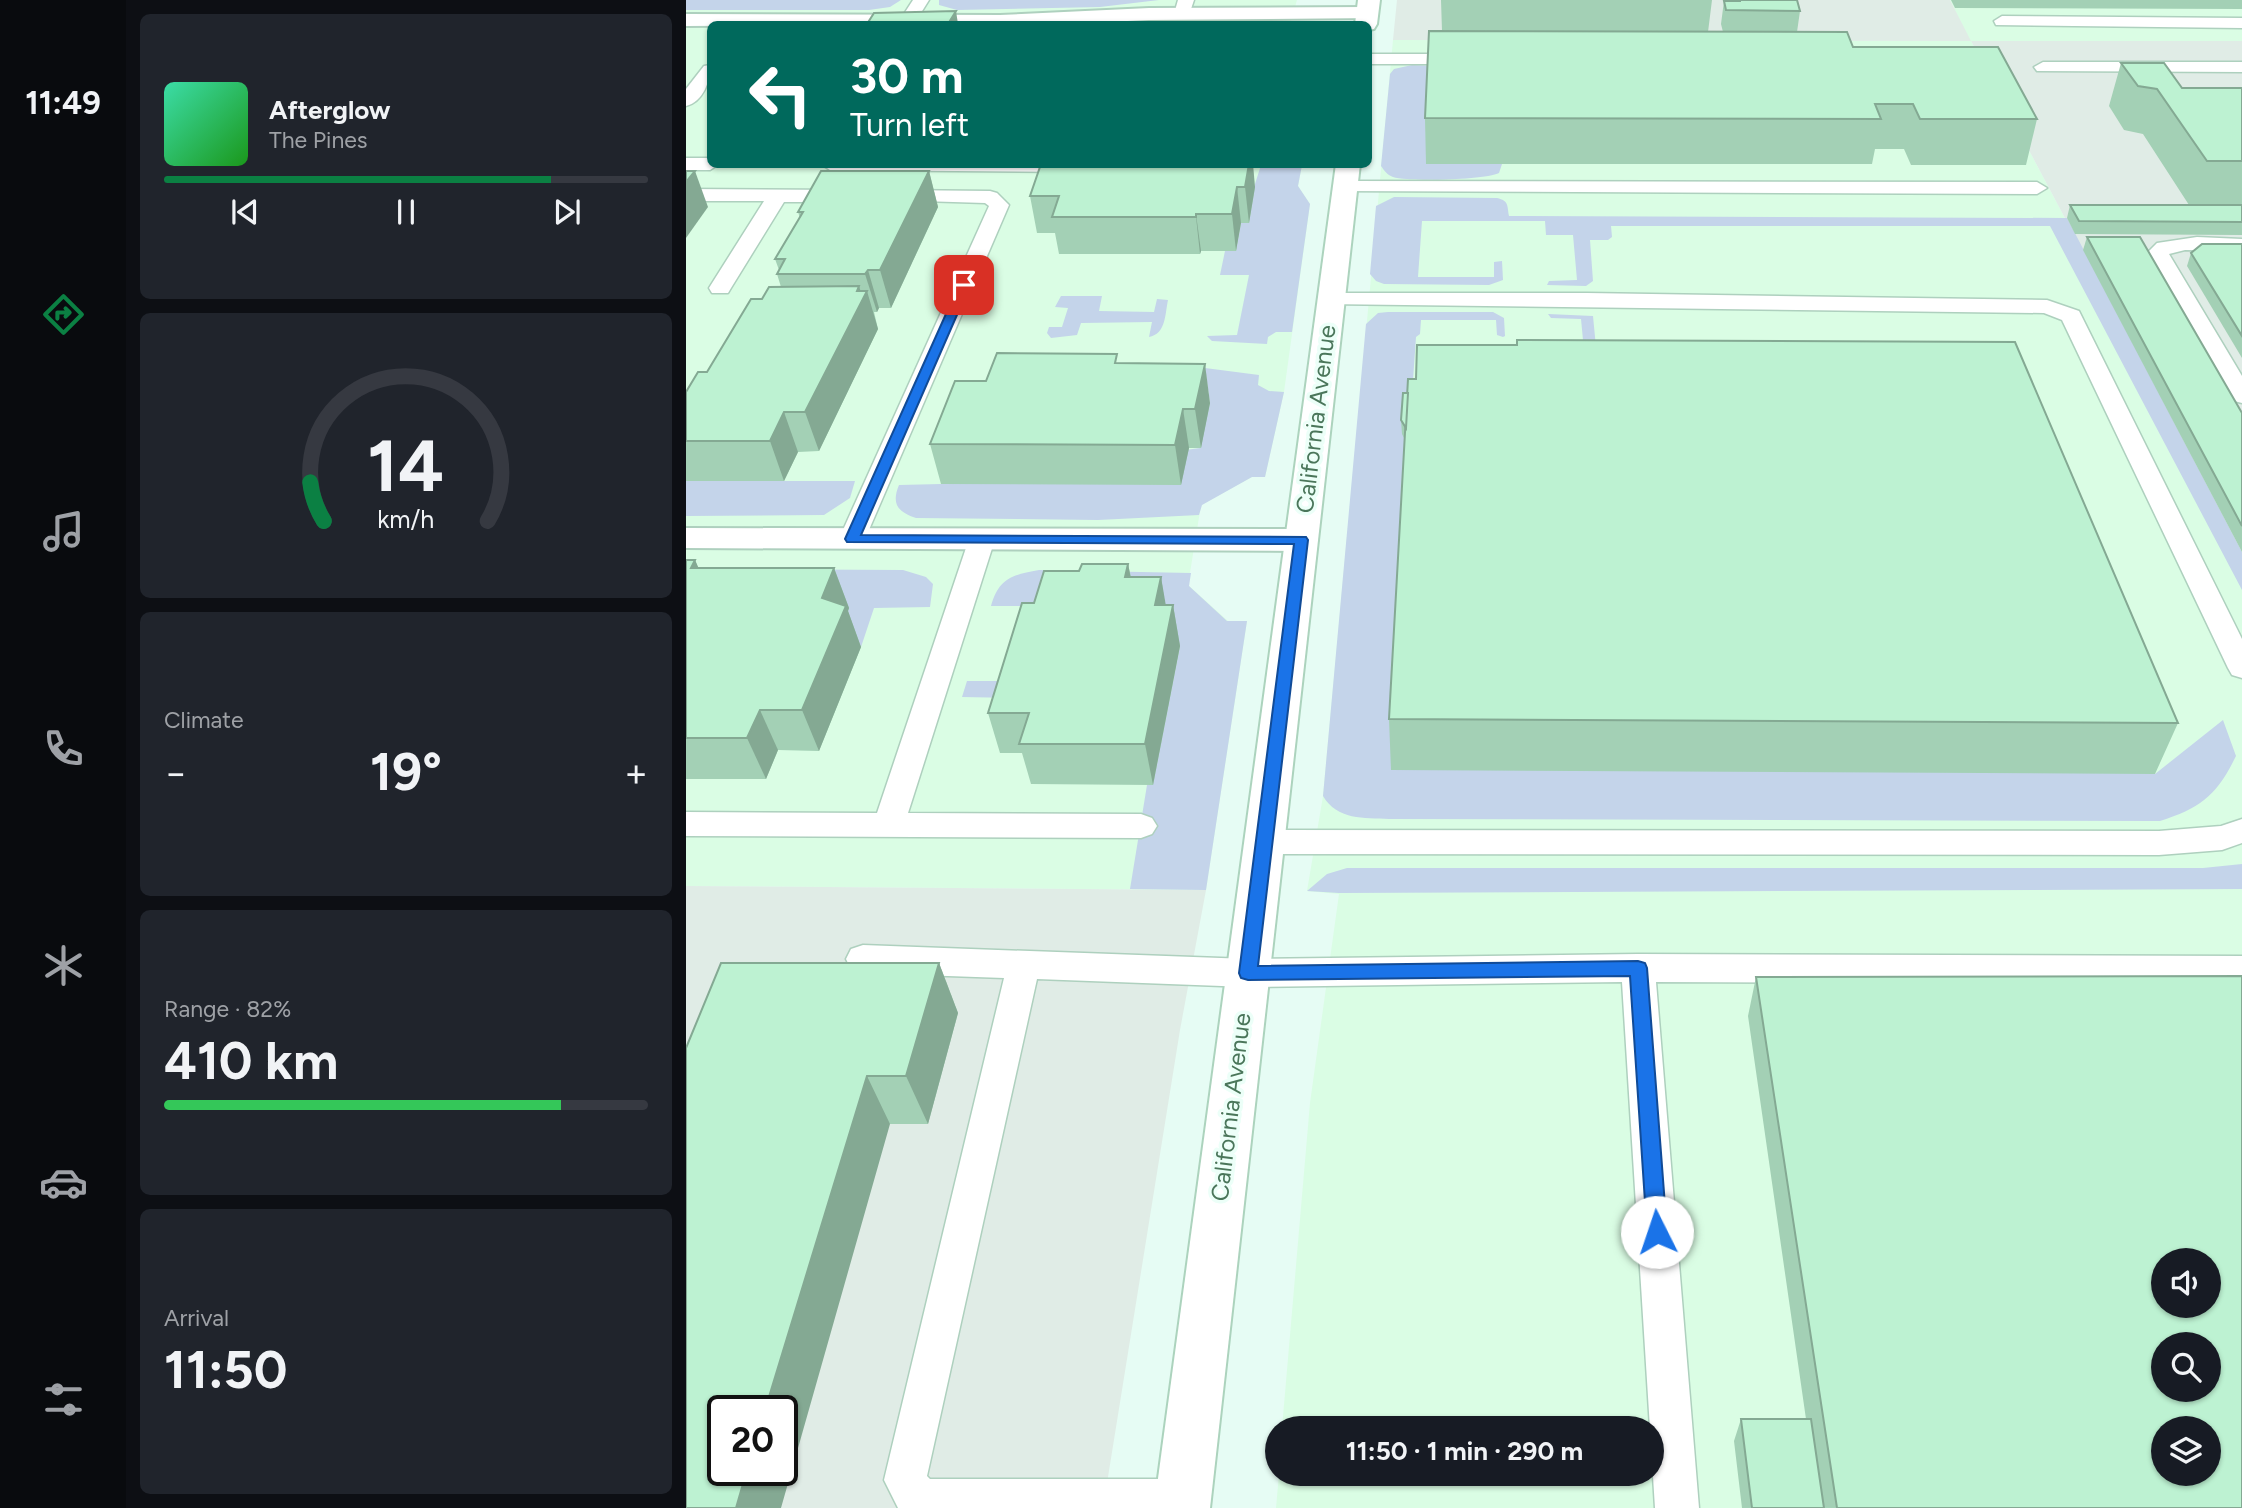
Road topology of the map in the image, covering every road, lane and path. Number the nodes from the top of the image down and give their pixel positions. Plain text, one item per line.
1 (921, 0) edge
2 (1184, 7) edge
3 (1367, 12) edge
4 (686, 20) edge
5 (908, 20) junction
6 (1130, 20) edge
7 (717, 21) edge
8 (828, 21) edge
9 (2002, 21) dead end
10 (2242, 23) edge
11 (1372, 59) edge
12 (1488, 59) edge
13 (2043, 67) dead end
14 (2242, 67) edge
15 (707, 74) edge
16 (686, 100) edge
17 (686, 164) edge
18 (707, 164) edge
19 (1347, 176) edge
20 (2037, 188) dead end
21 (686, 195) edge
22 (777, 196) junction
23 (2242, 245) edge
24 (720, 288) dead end
25 (1332, 299) junction
26 (2242, 396) edge
27 (686, 538) edge
28 (852, 539) junction
29 (982, 539) junction
30 (1301, 540) junction
31 (2242, 668) edge
32 (686, 824) edge
33 (888, 825) junction
34 (1141, 826) dead end
35 (2242, 831) edge
36 (1264, 842) junction
37 (863, 958) dead end
38 (1024, 964) junction
39 (1638, 968) junction
40 (2242, 970) edge
41 (1248, 973) junction
42 (1182, 1504) edge
43 (1676, 1508) edge

1 - 5 lane
2 - 3 street
2 - 6 street
4 - 7 street
5 - 6 street
5 - 8 street
9 - 10 lane
11 - 12 lane
13 - 14 lane
15 - 16 lane
17 - 18 lane
19 - 20 lane
19 - 25 street, California Avenue
21 - 22 lane
22 - 24 lane
22 - 28 lane
23 - 26 lane
25 - 30 street, California Avenue
25 - 31 lane
27 - 28 street
28 - 29 street
29 - 30 street
29 - 33 lane
30 - 36 street, California Avenue
32 - 33 lane
33 - 34 lane
35 - 36 lane
36 - 41 street, California Avenue
37 - 38 lane
38 - 41 lane
38 - 42 lane
39 - 40 lane
39 - 41 lane
39 - 43 lane
41 - 42 street, California Avenue

